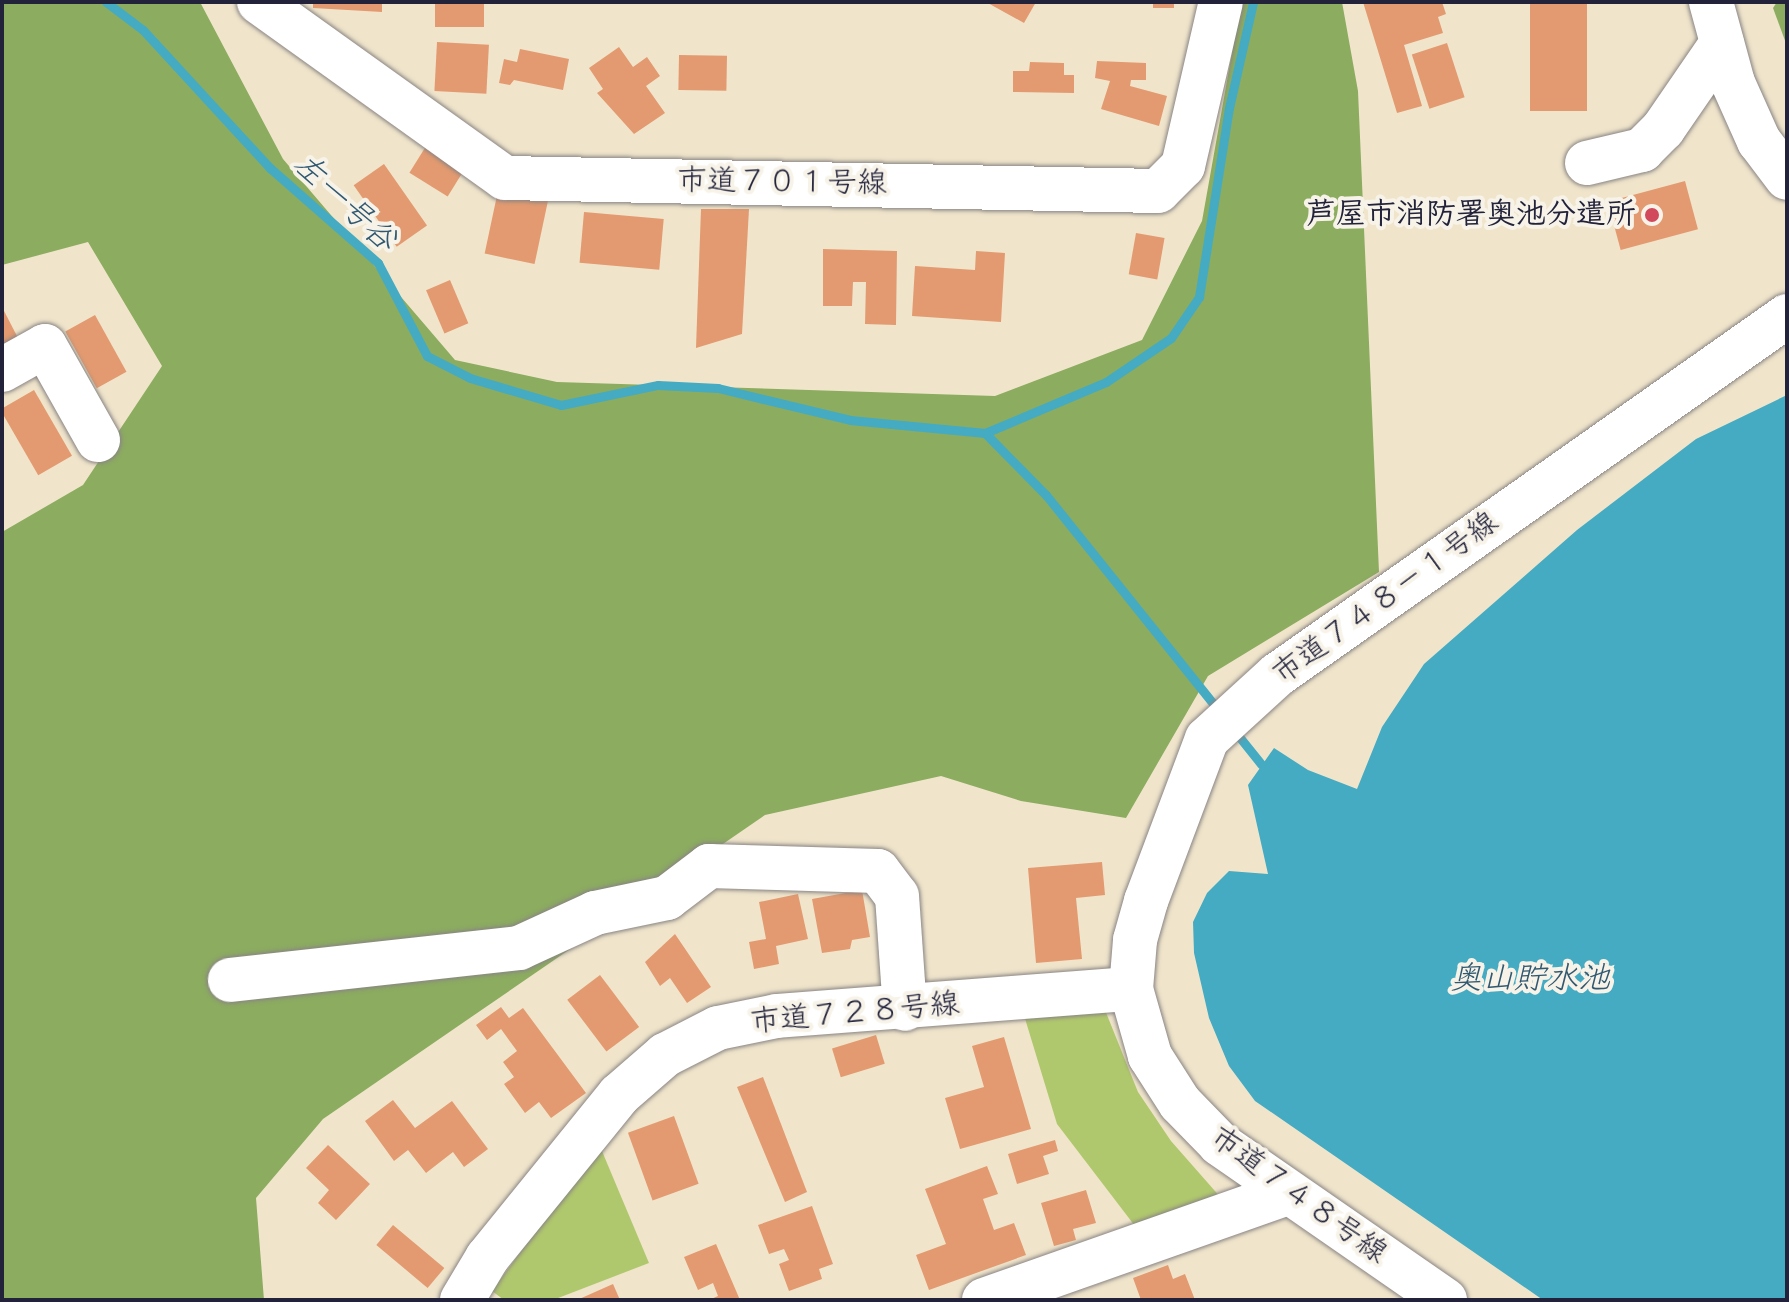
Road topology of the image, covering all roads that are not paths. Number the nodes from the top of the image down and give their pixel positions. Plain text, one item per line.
1 (259, 2) edge
2 (1221, 2) edge
3 (1717, 22) edge
4 (1587, 163) dead end
5 (1785, 181) edge
6 (1787, 316) edge
7 (2, 370) edge
8 (98, 440) dead end
9 (230, 980) dead end
10 (1131, 989) junction
11 (905, 1009) junction
12 (1288, 1193) junction
13 (1046, 1290) edge
14 (462, 1300) edge
15 (984, 1300) edge
16 (1445, 1300) edge

1 - 2 street, 市道７０１号線
3 - 4 street
3 - 5 street
6 - 10 street, 市道７４８－１号線
7 - 8 street
9 - 11 street
10 - 11 street, 市道７２８号線
10 - 12 street, 市道７４８号線
11 - 14 street, 市道７２８号線
12 - 13 street
12 - 16 street, 市道７４８号線
13 - 15 street

